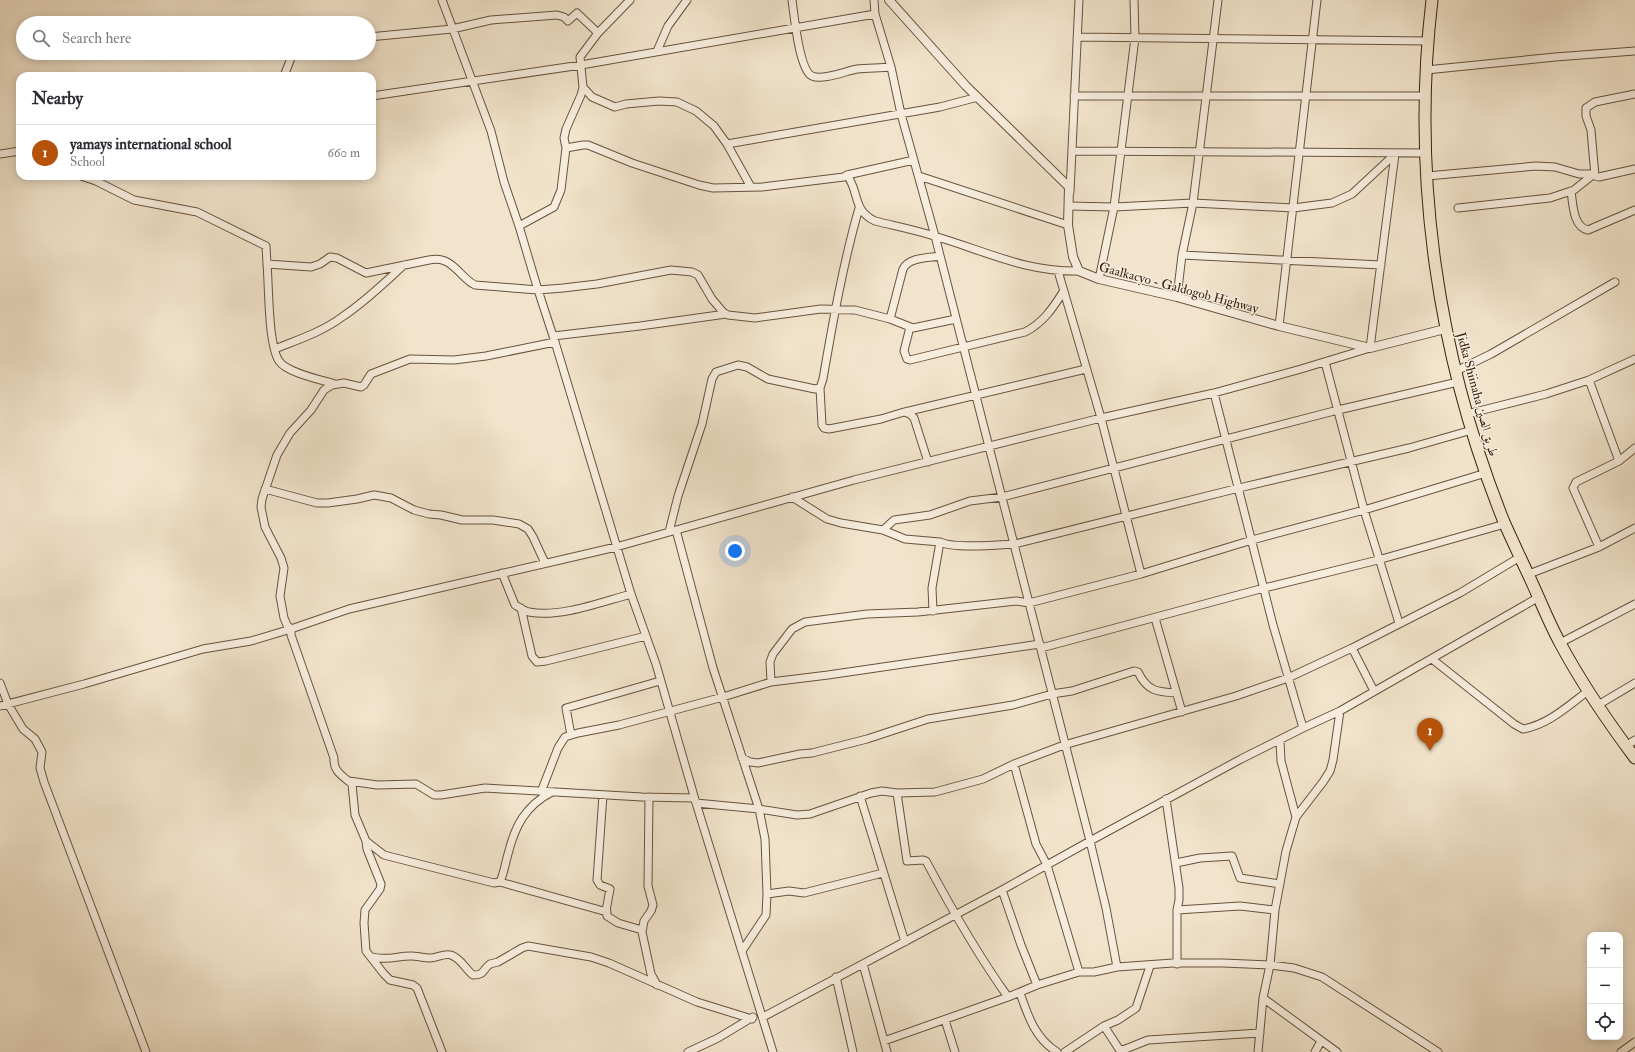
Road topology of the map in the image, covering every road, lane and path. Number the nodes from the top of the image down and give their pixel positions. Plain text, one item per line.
1 (442, 0) edge
2 (630, 0) edge
3 (792, 0) edge
4 (874, 0) edge
5 (890, 0) edge
6 (1079, 0) edge
7 (1134, 0) edge
8 (1218, 0) edge
9 (1317, 0) edge
10 (1432, 0) edge
11 (685, 1) edge
12 (875, 14) junction
13 (796, 28) junction
14 (452, 29) junction
15 (598, 33) junction
16 (376, 35) edge
17 (1077, 37) junction
18 (1135, 38) junction
19 (1213, 39) junction
20 (1312, 39) junction
21 (1428, 41) junction
22 (657, 51) junction
23 (1635, 51) edge
24 (290, 60) edge
25 (581, 65) junction
26 (891, 67) junction
27 (1426, 70) junction
28 (286, 72) edge
29 (472, 81) junction
30 (583, 87) junction
31 (1635, 94) edge
32 (376, 95) edge
33 (1074, 96) junction
34 (1128, 96) junction
35 (1206, 96) junction
36 (1306, 96) junction
37 (1425, 96) junction
38 (978, 97) junction
39 (901, 114) junction
40 (727, 144) junction
41 (566, 148) junction
42 (1072, 151) junction
43 (1121, 151) junction
44 (16, 152) edge
45 (1200, 152) junction
46 (1299, 152) junction
47 (1426, 153) junction
48 (0, 154) edge
49 (1395, 154) junction
50 (914, 160) junction
51 (1635, 169) edge
52 (1594, 174) junction
53 (848, 175) junction
54 (919, 176) junction
55 (1427, 176) junction
56 (93, 180) edge
57 (751, 187) junction
58 (1570, 191) junction
59 (1193, 203) junction
60 (1069, 206) junction
61 (1114, 207) junction
62 (859, 208) junction
63 (1292, 208) junction
64 (1458, 208) dead end
65 (1635, 210) edge
66 (1068, 225) junction
67 (519, 226) junction
68 (935, 236) junction
69 (1182, 255) junction
70 (940, 256) junction
71 (1286, 260) junction
72 (268, 264) junction
73 (404, 264) junction
74 (1381, 265) junction
75 (1058, 271) junction
76 (1079, 271) junction
77 (1099, 279) junction
78 (1615, 282) dead end
79 (538, 290) junction
80 (1063, 292) junction
81 (1177, 297) junction
82 (835, 309) junction
83 (726, 314) junction
84 (890, 319) junction
85 (956, 319) junction
86 (1279, 326) junction
87 (910, 327) junction
88 (1445, 329) junction
89 (554, 339) junction
90 (962, 348) junction
91 (1370, 348) junction
92 (275, 349) junction
93 (1635, 359) edge
94 (1326, 362) junction
95 (1086, 369) junction
96 (1456, 371) junction
97 (1589, 380) junction
98 (1458, 382) junction
99 (335, 384) junction
100 (820, 388) junction
101 (1214, 393) junction
102 (975, 395) junction
103 (1338, 410) junction
104 (904, 412) junction
105 (1467, 414) junction
106 (1101, 418) junction
107 (1472, 430) junction
108 (1227, 440) junction
109 (989, 447) junction
110 (1634, 452) edge
111 (1619, 461) junction
112 (928, 462) junction
113 (1352, 462) junction
114 (1113, 468) junction
115 (1486, 473) junction
116 (1239, 488) junction
117 (265, 489) junction
118 (792, 496) junction
119 (1002, 496) junction
120 (1364, 510) junction
121 (1126, 517) junction
122 (1505, 524) junction
123 (1635, 528) edge
124 (883, 530) junction
125 (673, 531) junction
126 (1252, 540) junction
127 (940, 542) junction
128 (1015, 544) junction
129 (616, 547) junction
130 (1598, 547) junction
131 (1520, 557) junction
132 (1378, 560) junction
133 (545, 563) junction
134 (502, 573) junction
135 (1141, 574) junction
136 (1529, 574) junction
137 (1264, 588) junction
138 (631, 594) junction
139 (1539, 597) junction
140 (1029, 603) junction
141 (1635, 604) edge
142 (522, 608) junction
143 (933, 611) junction
144 (1155, 618) junction
145 (1399, 623) junction
146 (291, 629) junction
147 (646, 636) junction
148 (1560, 643) junction
149 (1041, 646) junction
150 (1352, 648) junction
151 (1432, 659) junction
152 (1288, 678) junction
153 (660, 681) junction
154 (772, 682) junction
155 (0, 683) edge
156 (1635, 683) edge
157 (1374, 691) junction
158 (1588, 691) junction
159 (1176, 693) junction
160 (1052, 694) junction
161 (723, 697) junction
162 (8, 704) junction
163 (1598, 705) junction
164 (0, 706) edge
165 (669, 711) junction
166 (1340, 711) junction
167 (1182, 712) junction
168 (1303, 728) junction
169 (571, 735) junction
170 (1280, 740) junction
171 (1630, 743) edge
172 (1064, 745) junction
173 (742, 758) junction
174 (1635, 758) edge
175 (1014, 764) junction
176 (349, 781) junction
177 (541, 792) junction
178 (552, 792) junction
179 (897, 793) junction
180 (603, 795) junction
181 (860, 796) junction
182 (649, 797) junction
183 (1166, 799) junction
184 (695, 800) junction
185 (759, 809) junction
186 (1296, 816) junction
187 (366, 841) junction
188 (1090, 841) junction
189 (1176, 863) junction
190 (1047, 865) junction
191 (883, 873) junction
192 (500, 882) junction
193 (1280, 884) junction
194 (1002, 890) junction
195 (768, 894) junction
196 (1177, 910) junction
197 (1275, 910) junction
198 (607, 912) junction
199 (955, 915) junction
200 (642, 930) junction
201 (905, 942) junction
202 (742, 951) junction
203 (372, 957) junction
204 (863, 964) junction
205 (1177, 964) junction
206 (1270, 965) junction
207 (1150, 966) junction
208 (1117, 968) junction
209 (1079, 972) junction
210 (836, 978) junction
211 (657, 985) junction
212 (1037, 985) junction
213 (1020, 992) junction
214 (1008, 997) junction
215 (1263, 998) junction
216 (762, 1015) junction
217 (752, 1019) junction
218 (945, 1020) junction
219 (1104, 1026) junction
220 (1260, 1033) junction
221 (884, 1041) junction
222 (1321, 1041) junction
223 (1635, 1042) edge
224 (1624, 1051) edge
225 (146, 1052) edge
226 (442, 1052) edge
227 (688, 1052) edge
228 (773, 1052) edge
229 (853, 1052) edge
230 (887, 1052) edge
231 (955, 1052) edge
232 (1057, 1052) edge
233 (1066, 1052) edge
234 (1258, 1052) edge
235 (1315, 1052) edge
236 (1337, 1052) edge
237 (1438, 1052) edge

1 - 14 street
2 - 15 street
3 - 13 street
4 - 12 street
5 - 38 street, Gaalkacyo - Galdogob Highway
6 - 17 street
7 - 18 street
8 - 19 street
9 - 20 street
10 - 21 main road, Jidka Shiinaha طريق الصين
11 - 22 street
12 - 13 street
12 - 26 street
13 - 22 street
13 - 26 street
14 - 15 street
14 - 16 street
14 - 29 street
15 - 25 street
17 - 18 street
17 - 33 street
18 - 19 street
18 - 34 street
19 - 20 street
19 - 35 street
20 - 21 street
20 - 36 street
21 - 27 main road, Jidka Shiinaha طريق الصين
22 - 25 street
23 - 27 street
24 - 28 street
25 - 29 street
25 - 30 street
26 - 39 street
27 - 37 main road, Jidka Shiinaha طريق الصين
29 - 32 street
29 - 67 street
30 - 40 street
30 - 41 street
31 - 52 street
33 - 34 street
33 - 42 street
34 - 35 street
34 - 43 street
35 - 36 street
35 - 45 street
36 - 37 street
36 - 46 street
37 - 47 main road, Jidka Shiinaha طريق الصين
38 - 39 street
38 - 66 street, Gaalkacyo - Galdogob Highway
39 - 40 street
39 - 50 street
40 - 57 street
41 - 57 street
41 - 67 street
42 - 43 street
42 - 60 street
43 - 45 street
43 - 61 street
44 - 48 street
45 - 46 street
45 - 59 street
46 - 49 street
46 - 63 street
47 - 49 street
47 - 55 main road, Jidka Shiinaha طريق الصين
49 - 63 street
49 - 74 street
50 - 53 street
50 - 54 street
51 - 52 street
52 - 55 street
52 - 58 street
53 - 57 street
53 - 62 street
54 - 66 street
54 - 68 street
55 - 88 main road, Jidka Shiinaha طريق الصين
56 - 72 street
58 - 64 street
58 - 65 street
59 - 61 street
59 - 63 street
59 - 69 street
60 - 61 street
60 - 66 street
61 - 77 street
62 - 68 street
62 - 82 street
63 - 71 street
66 - 76 street, Gaalkacyo - Galdogob Highway
67 - 79 street
68 - 70 street
68 - 75 street
69 - 71 street
69 - 81 street
70 - 84 street
70 - 85 street
71 - 74 street
71 - 86 street
72 - 73 street
72 - 92 street
73 - 79 street
73 - 92 street
74 - 91 street
75 - 76 street
75 - 80 street
76 - 77 street, Gaalkacyo - Galdogob Highway
77 - 81 street, Gaalkacyo - Galdogob Highway
78 - 96 street
79 - 83 street
79 - 89 street
80 - 90 street
80 - 95 street
81 - 86 street, Gaalkacyo - Galdogob Highway
82 - 83 street
82 - 84 street
82 - 100 street
83 - 89 street
84 - 87 street
85 - 87 street
85 - 90 street
86 - 91 street, Gaalkacyo - Galdogob Highway
87 - 90 street
88 - 91 street, Gaalkacyo - Galdogob Highway
88 - 96 main road, Jidka Shiinaha طريق الصين
89 - 99 street
89 - 129 street
90 - 102 street
91 - 94 street
92 - 99 street
93 - 97 street
94 - 101 street
94 - 103 street
95 - 102 street
95 - 106 street
96 - 98 main road, Jidka Shiinaha طريق الصين
97 - 105 street
97 - 111 street
98 - 103 street
98 - 105 main road, Jidka Shiinaha طريق الصين
99 - 117 street
100 - 104 street
100 - 125 street
101 - 106 street
101 - 108 street
102 - 104 street
102 - 109 street
103 - 108 street
103 - 113 street
104 - 112 street
105 - 107 main road, Jidka Shiinaha طريق الصين
106 - 109 street
106 - 114 street
107 - 113 street
107 - 115 main road, Jidka Shiinaha طريق الصين
108 - 114 street
108 - 116 street
109 - 112 street
109 - 119 street
110 - 111 street
111 - 130 street
112 - 118 street
113 - 116 street
113 - 120 street
114 - 119 street
114 - 121 street
115 - 120 street
115 - 122 main road, Jidka Shiinaha طريق الصين
116 - 121 street
116 - 126 street
117 - 133 street
117 - 146 street
118 - 124 street
118 - 125 street
119 - 124 street
119 - 128 street
120 - 126 street
120 - 132 street
121 - 128 street
121 - 135 street
122 - 131 main road, Jidka Shiinaha طريق الصين
122 - 132 street
123 - 130 street
124 - 127 street
125 - 129 street
125 - 161 street
126 - 135 street
126 - 137 street
127 - 128 street
127 - 143 street
128 - 140 street
129 - 133 street
129 - 138 street
130 - 136 street
131 - 136 main road, Jidka Shiinaha طريق الصين
131 - 145 street
132 - 137 street
132 - 145 street
133 - 134 street
134 - 142 street
134 - 146 street
135 - 140 street
136 - 139 main road, Jidka Shiinaha طريق الصين
137 - 144 street
137 - 152 street
138 - 142 street
138 - 147 street
139 - 148 main road, Jidka Shiinaha طريق الصين
139 - 151 street
140 - 143 street
140 - 149 street
141 - 148 street
142 - 147 street
143 - 154 street
144 - 149 street
144 - 159 street
145 - 150 street
146 - 162 street
146 - 176 street
147 - 153 street
148 - 158 main road, Jidka Shiinaha طريق الصين
149 - 154 street
149 - 160 street
150 - 152 street
150 - 157 street
151 - 157 street
151 - 158 street
152 - 167 street
152 - 168 street
153 - 165 street
153 - 169 street
154 - 161 street
155 - 162 street
156 - 163 street
157 - 166 street
158 - 163 main road, Jidka Shiinaha طريق الصين
159 - 160 street
159 - 167 street
160 - 172 street
160 - 173 street
161 - 165 street
161 - 173 street
162 - 164 street
162 - 225 street
163 - 171 main road, Jidka Shiinaha طريق الصين
165 - 169 street
165 - 184 street
166 - 168 street
166 - 186 street
167 - 172 street
168 - 170 street
169 - 177 street
170 - 183 street
170 - 186 street
171 - 174 main road, Jidka Shiinaha طريق الصين
172 - 175 street
172 - 188 street
173 - 185 street
175 - 179 street
175 - 190 street
176 - 177 street
176 - 187 street
177 - 178 street
178 - 180 street
178 - 192 street
179 - 181 street
179 - 199 street
180 - 182 street
180 - 198 street
181 - 185 street
181 - 191 street
182 - 184 street
182 - 200 street
183 - 188 street
183 - 189 street
184 - 185 street
184 - 202 street
185 - 195 street
186 - 193 street
187 - 192 street
187 - 203 street
188 - 190 street
188 - 208 street
189 - 193 street
189 - 196 street
190 - 194 street
190 - 209 street
191 - 195 street
191 - 201 street
192 - 198 street
193 - 197 street
194 - 199 street
194 - 212 street
195 - 202 street
196 - 197 street
196 - 205 street
197 - 206 street
198 - 200 street
199 - 201 street
199 - 214 street
200 - 211 street
201 - 204 street
202 - 216 street
203 - 211 street
203 - 226 street
204 - 210 street
204 - 221 street
205 - 206 street
205 - 207 street
206 - 215 street
206 - 237 street
207 - 208 street
207 - 219 street
208 - 209 street
209 - 212 street
210 - 216 street
210 - 229 street
211 - 217 street
212 - 213 street
213 - 214 street
213 - 232 street
214 - 218 street
215 - 220 street
215 - 222 street
216 - 217 street
216 - 228 street
217 - 227 street
218 - 221 street
218 - 231 street
219 - 220 street
219 - 233 street
220 - 234 street
221 - 230 street
222 - 235 street
222 - 236 street
223 - 224 street

